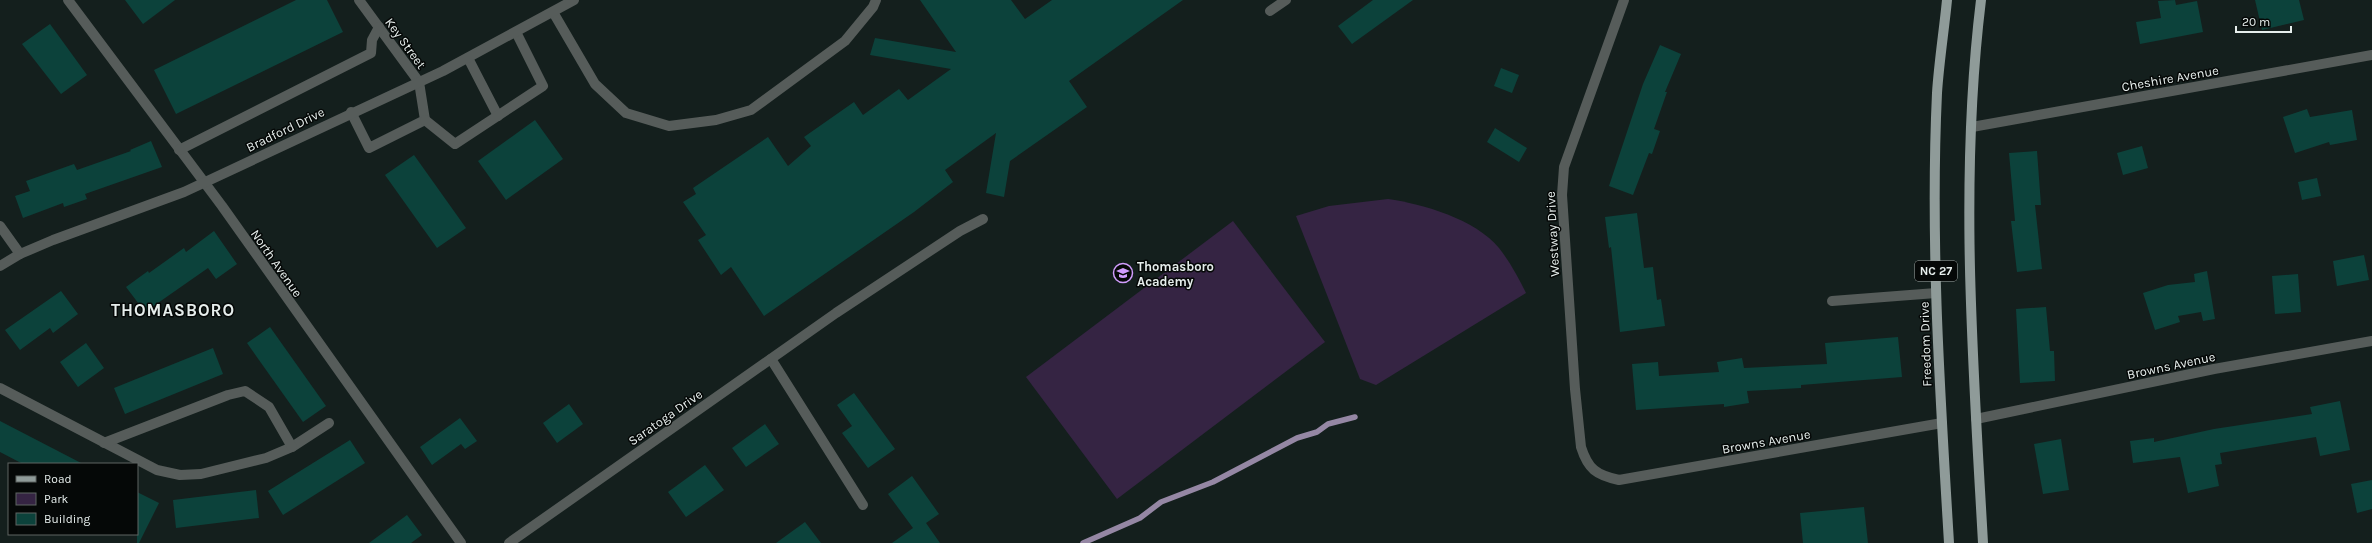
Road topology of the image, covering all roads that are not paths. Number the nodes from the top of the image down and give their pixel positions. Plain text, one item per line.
1 (68, 0) edge
2 (359, 0) edge
3 (574, 0) edge
4 (876, 0) edge
5 (1286, 0) edge
6 (1624, 0) edge
7 (1947, 0) edge
8 (1981, 0) edge
9 (1270, 11) dead end
10 (553, 12) junction
11 (379, 27) junction
12 (516, 32) junction
13 (2372, 55) edge
14 (468, 58) junction
15 (419, 82) junction
16 (351, 112) junction
17 (498, 116) junction
18 (425, 120) junction
19 (1972, 127) junction
20 (179, 150) junction
21 (204, 182) junction
22 (983, 219) dead end
23 (0, 226) edge
24 (20, 254) junction
25 (0, 266) edge
26 (1936, 293) junction
27 (1832, 301) dead end
28 (2372, 341) edge
29 (771, 359) junction
30 (0, 388) edge
31 (1976, 419) junction
32 (329, 423) dead end
33 (1942, 423) junction
34 (104, 442) junction
35 (292, 447) junction
36 (1595, 472) joint
37 (863, 506) dead end
38 (461, 543) edge
39 (508, 543) edge
40 (1949, 543) edge
41 (1983, 543) edge

1 - 20 street, North Avenue
2 - 11 street, Key Street
3 - 10 street, Bradford Drive
4 - 10 street
5 - 9 street
6 - 36 street, Westway Drive
7 - 26 main road, Freedom Drive / NC 27
8 - 19 main road, NC 27
10 - 12 street, Bradford Drive
11 - 15 street, Key Street
11 - 20 street
12 - 14 street, Bradford Drive
12 - 17 street
13 - 19 street, Cheshire Avenue
14 - 15 street, Bradford Drive
14 - 17 street
15 - 16 street, Bradford Drive
15 - 18 street
16 - 18 street
16 - 21 street, Bradford Drive
17 - 18 street
19 - 31 main road, NC 27
20 - 21 street, North Avenue
21 - 24 street, Bradford Drive
21 - 38 street, North Avenue
22 - 29 street, Saratoga Drive
23 - 24 street
24 - 25 street, Bradford Drive
26 - 27 street
26 - 33 main road, Freedom Drive / NC 27
28 - 31 street, Browns Avenue
29 - 37 street
29 - 39 street, Saratoga Drive
30 - 34 street
31 - 41 main road, NC 27
32 - 35 street
33 - 36 street, Browns Avenue
33 - 40 main road, Freedom Drive / NC 27
34 - 35 street
34 - 35 street

